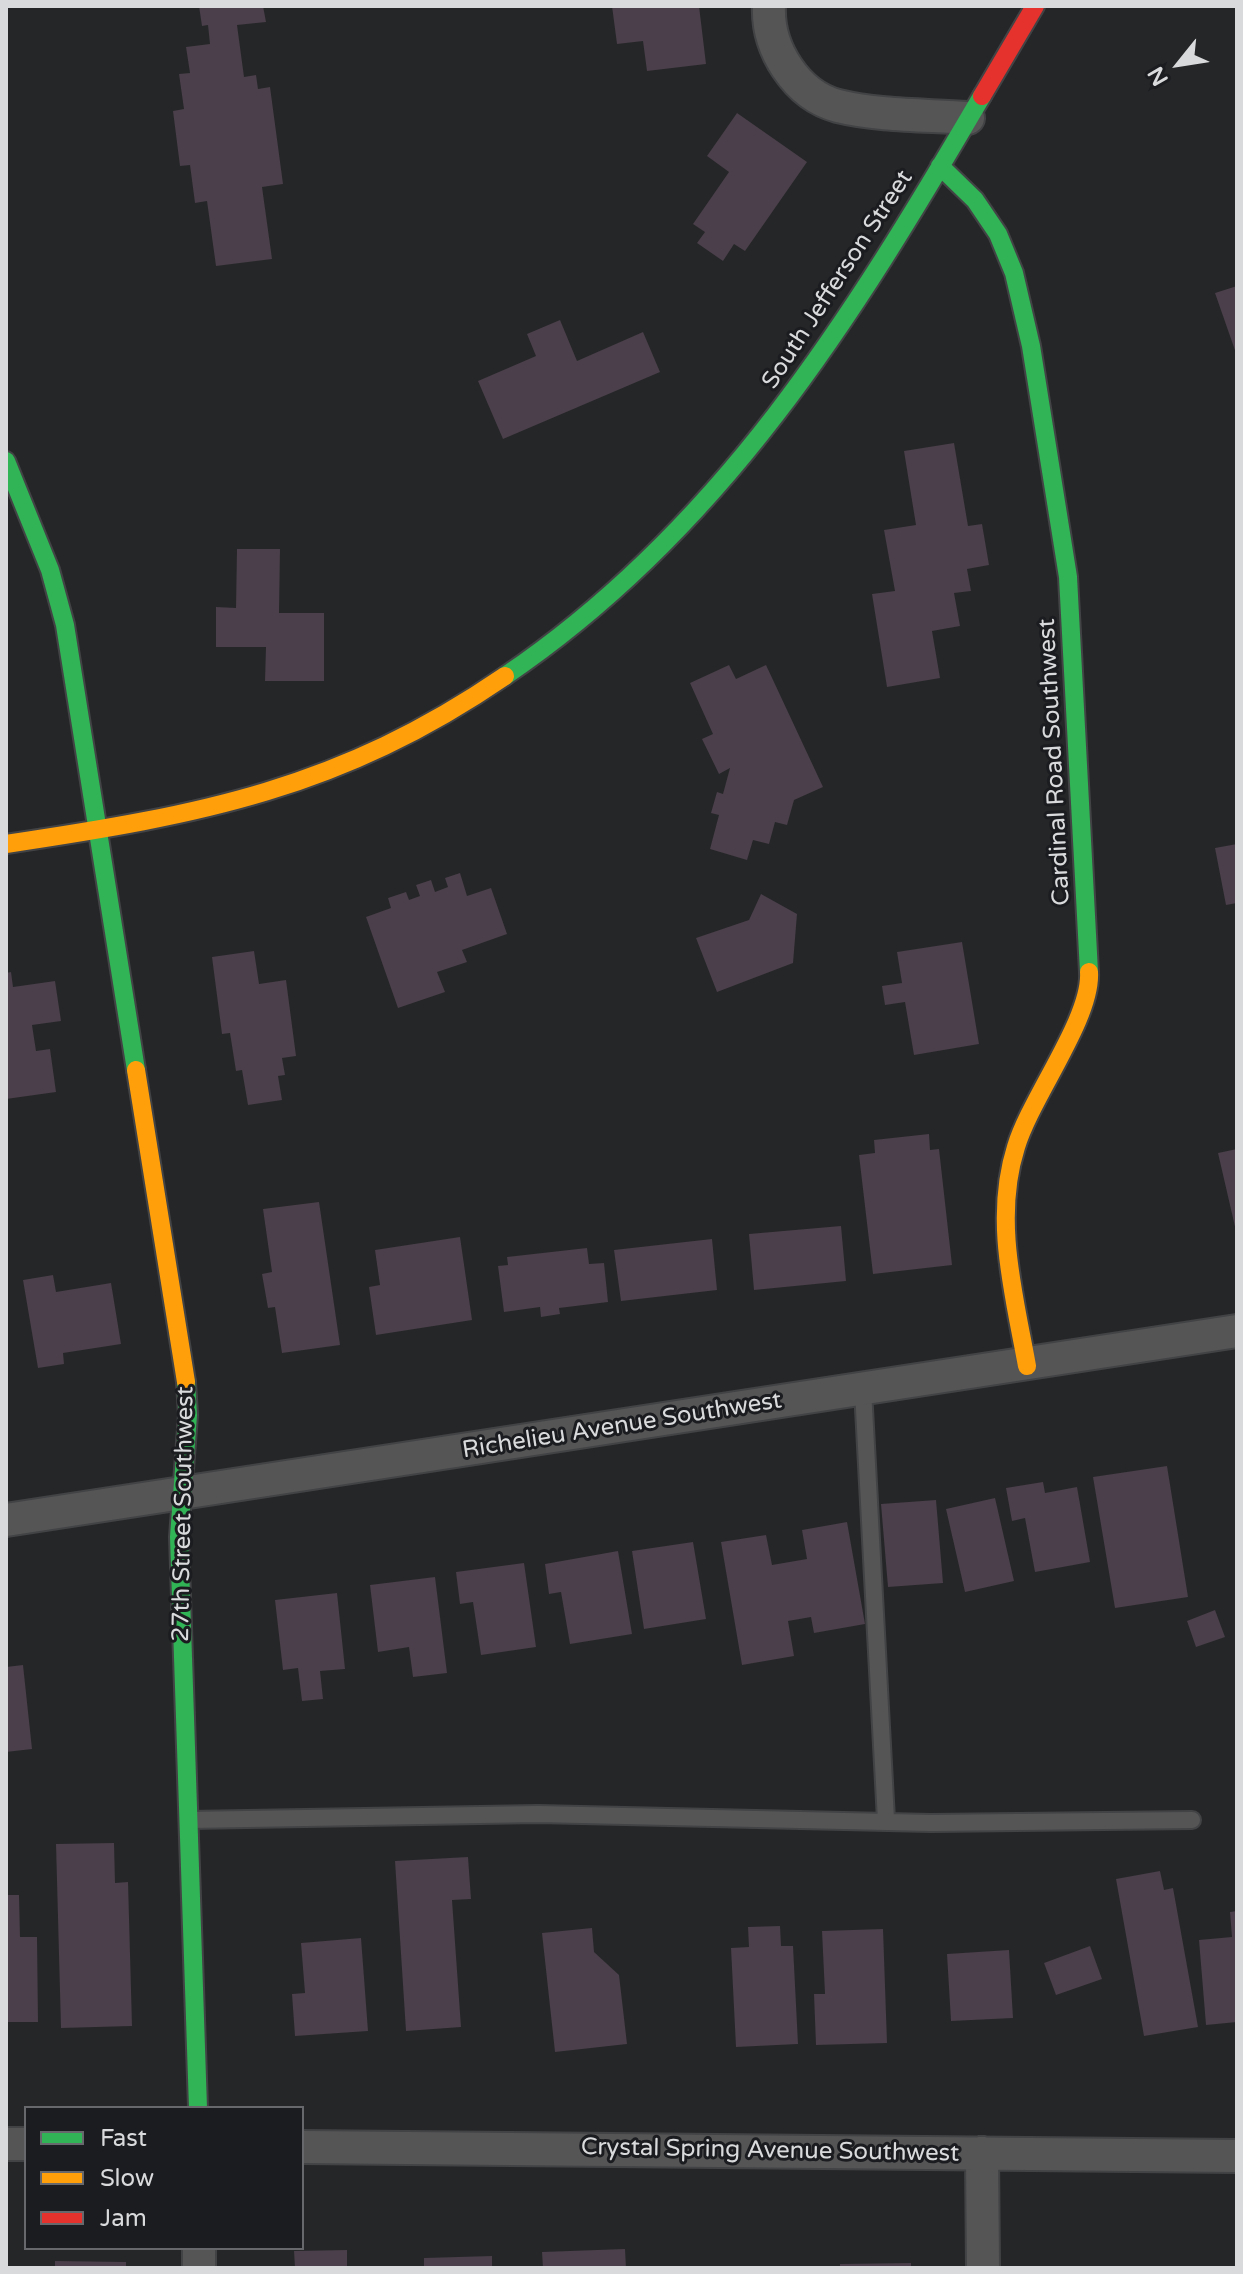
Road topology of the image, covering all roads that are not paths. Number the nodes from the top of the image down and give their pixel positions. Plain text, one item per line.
1 (769, 6) edge
2 (1021, 11) edge
3 (968, 118) junction
4 (940, 166) junction
5 (6, 461) edge
6 (100, 830) junction
7 (6, 844) edge
8 (1237, 1331) edge
9 (1027, 1366) junction
10 (863, 1390) junction
11 (179, 1493) junction
12 (6, 1520) edge
13 (187, 1820) junction
14 (886, 1820) junction
15 (1192, 1820) dead end
16 (198, 2106) edge
17 (304, 2147) edge
18 (982, 2153) junction
19 (1237, 2156) edge
20 (983, 2268) edge

1 - 3 street
2 - 3 street, South Jefferson Street
3 - 4 street, South Jefferson Street
4 - 6 street, South Jefferson Street
4 - 9 street, Cardinal Road Southwest
5 - 6 street, 27th Street Southwest
6 - 7 street, South Jefferson Street
6 - 11 street, 27th Street Southwest
8 - 9 street, Richelieu Avenue Southwest
9 - 10 street, Richelieu Avenue Southwest
10 - 11 street, Richelieu Avenue Southwest
10 - 14 lane
11 - 12 street, Richelieu Avenue Southwest
11 - 13 street, 27th Street Southwest
13 - 14 lane
13 - 16 street, 27th Street Southwest
14 - 15 lane
17 - 18 street, Crystal Spring Avenue Southwest
18 - 19 street, Crystal Spring Avenue Southwest
18 - 20 street

